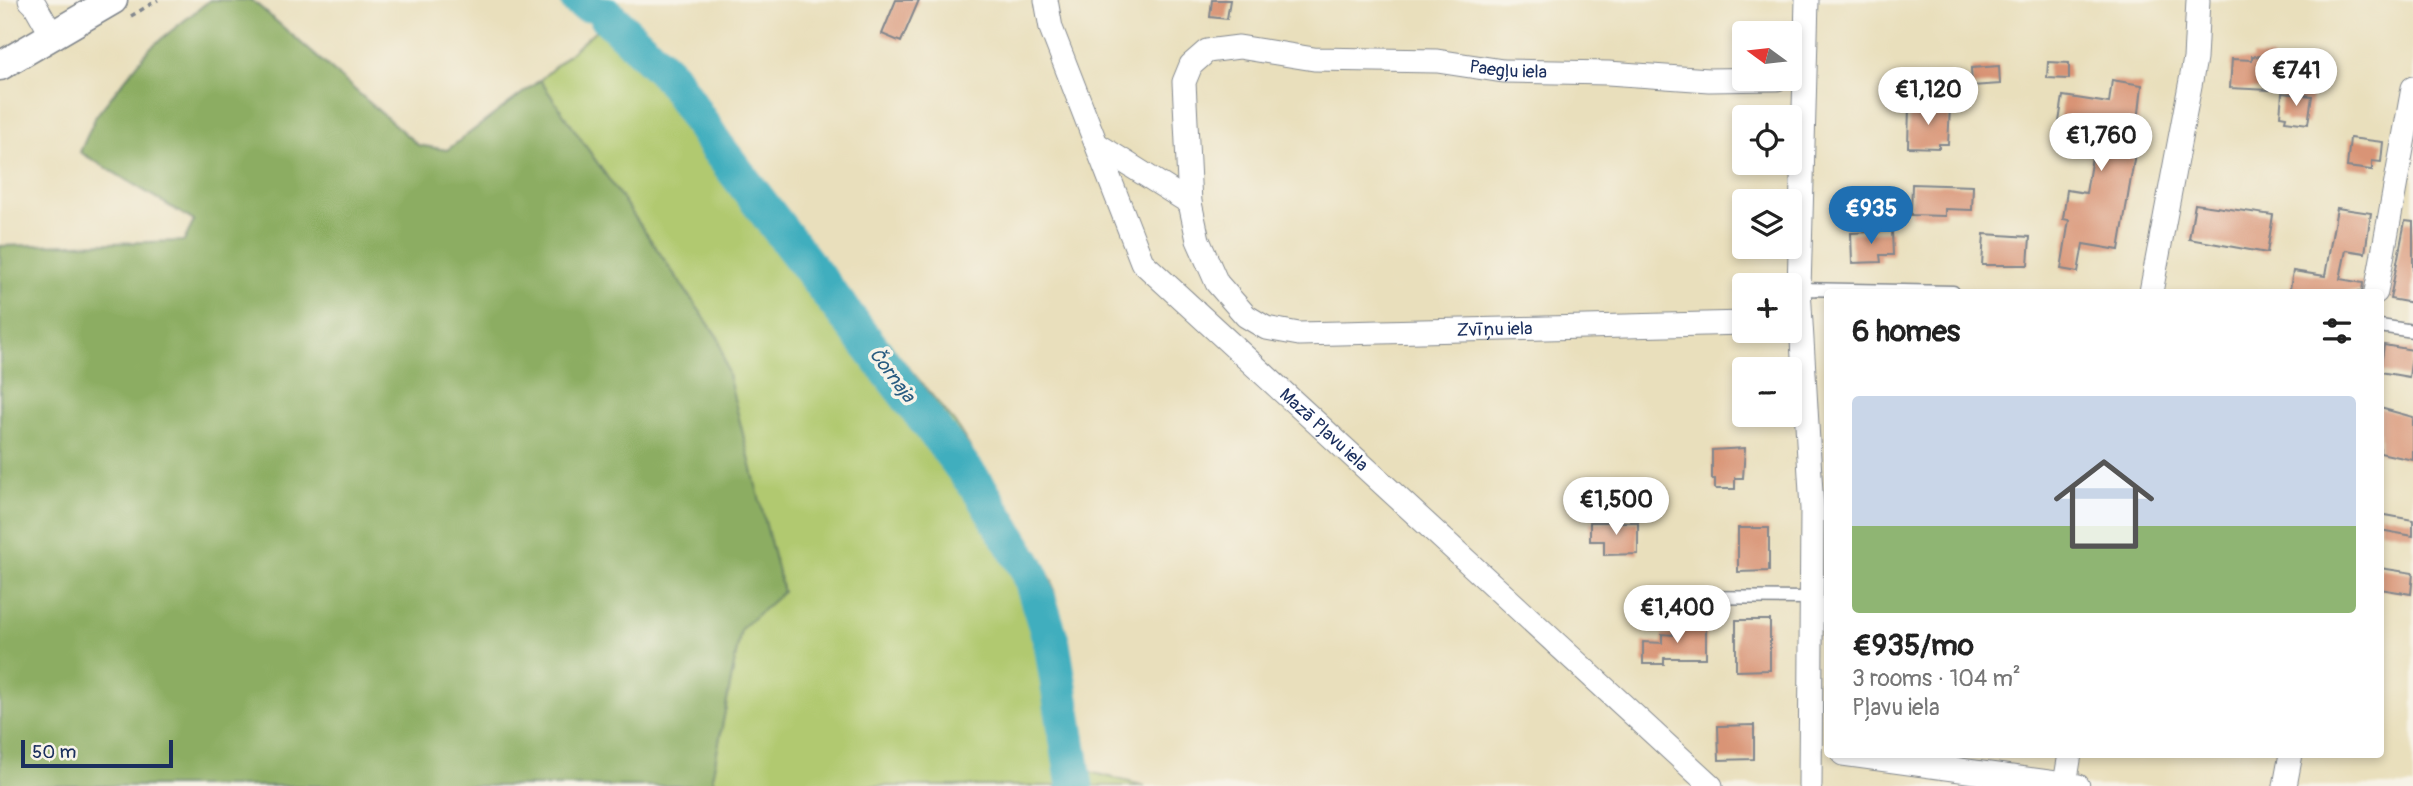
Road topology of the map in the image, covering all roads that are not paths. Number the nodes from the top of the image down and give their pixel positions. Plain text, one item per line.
1 (30, 0) edge
2 (113, 0) edge
3 (1046, 0) edge
4 (1807, 0) edge
5 (2198, 0) edge
6 (52, 35) junction
7 (1802, 43) edge
8 (0, 66) edge
9 (1732, 80) edge
10 (2413, 88) edge
11 (1798, 91) edge
12 (1098, 145) junction
13 (1190, 203) junction
14 (1799, 273) edge
15 (1802, 289) edge
16 (1824, 289) edge
17 (2152, 289) edge
18 (2377, 289) edge
19 (1247, 316) joint
20 (1732, 323) edge
21 (2384, 327) edge
22 (2413, 331) edge
23 (1798, 343) edge
24 (1819, 510) edge
25 (1669, 597) dead end
26 (1813, 598) junction
27 (1819, 751) edge
28 (1873, 758) edge
29 (2070, 758) edge
30 (2290, 758) edge
31 (2072, 785) edge
32 (1711, 786) edge
33 (1810, 786) edge
34 (2285, 786) edge

1 - 6 street
2 - 6 street
3 - 12 street, Mazā Pļavu iela
4 - 7 street
5 - 17 street
6 - 8 street
9 - 13 street, Paegļu iela
10 - 18 street
11 - 14 street
12 - 13 street
12 - 32 street, Mazā Pļavu iela
13 - 19 street, Paegļu iela
15 - 16 lane
19 - 20 street, Zvīņu iela
21 - 22 lane
23 - 24 street
24 - 26 street
25 - 26 lane
26 - 27 street
27 - 33 street
28 - 31 street
29 - 31 street
30 - 34 street

